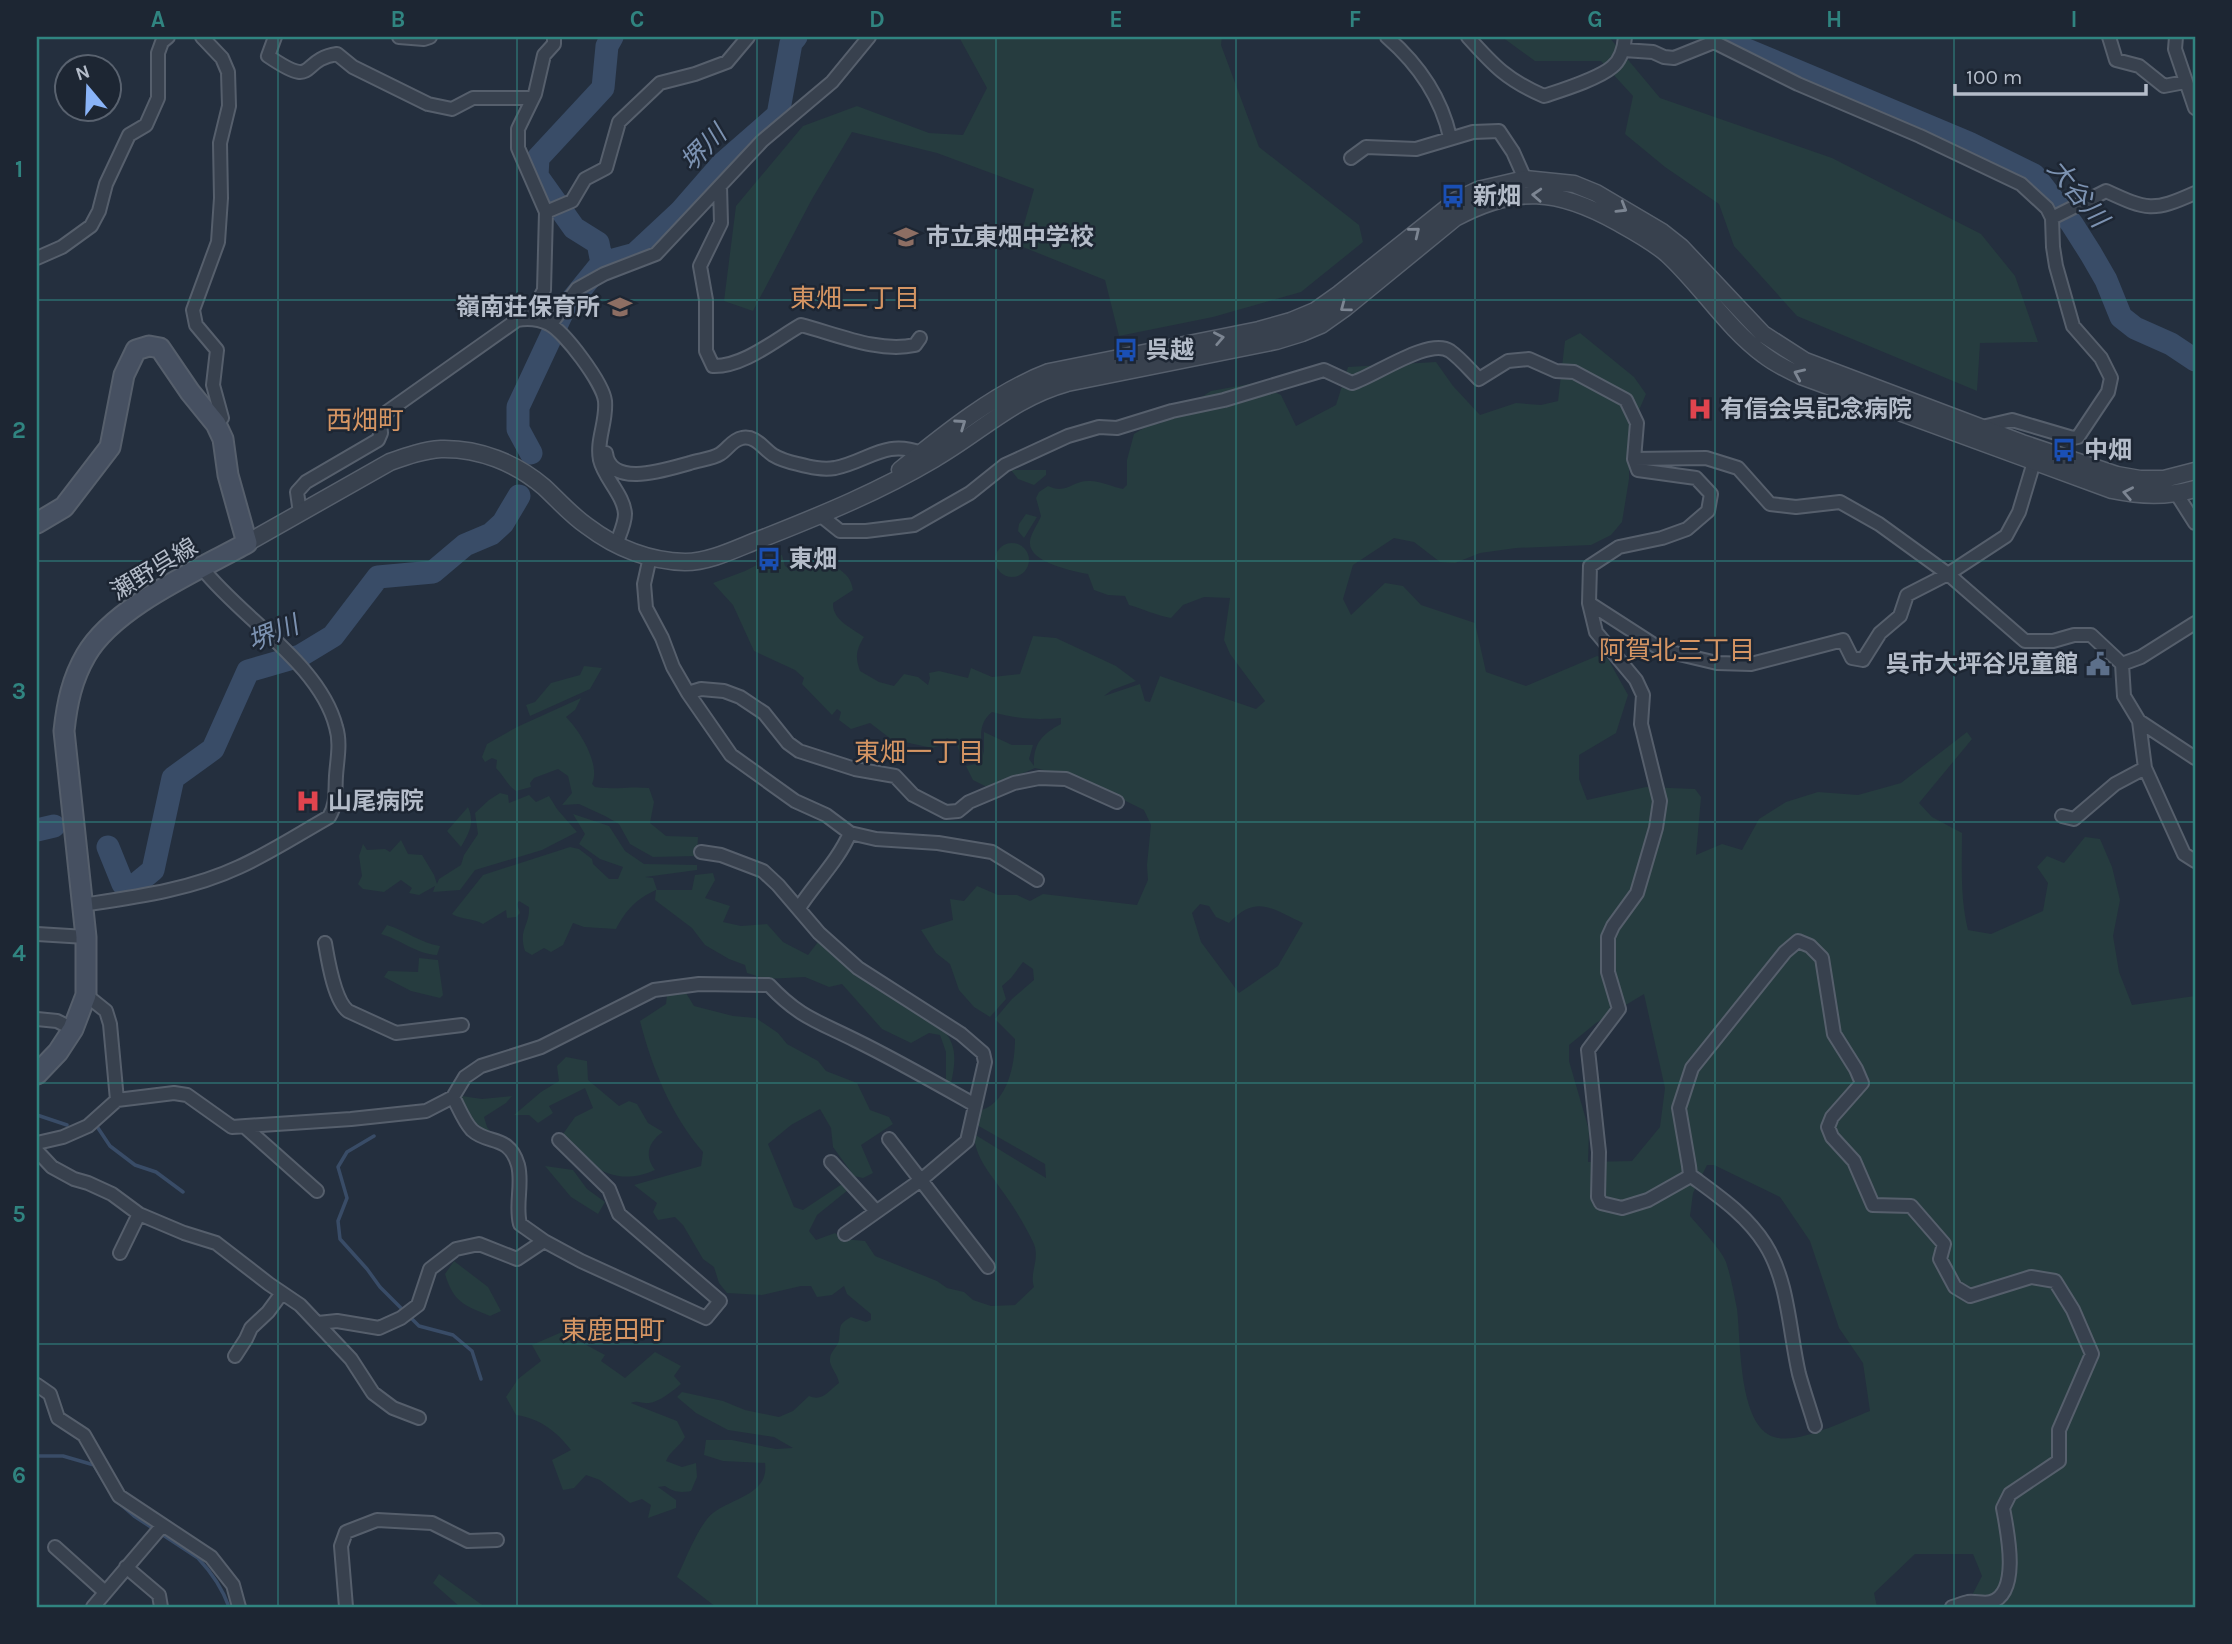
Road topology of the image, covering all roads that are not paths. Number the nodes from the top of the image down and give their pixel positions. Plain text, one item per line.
1 (168, 37) edge
2 (202, 37) edge
3 (275, 37) edge
4 (399, 37) edge
5 (430, 37) edge
6 (554, 37) edge
7 (748, 37) edge
8 (869, 37) edge
9 (1387, 37) edge
10 (1468, 37) edge
11 (2109, 37) edge
12 (2176, 37) edge
13 (1624, 43) edge
14 (2185, 82) junction
15 (531, 98) junction
16 (2195, 108) edge
17 (1450, 137) junction
18 (1351, 159) dead end
19 (1525, 179) junction
20 (720, 186) junction
21 (2195, 193) edge
22 (546, 212) junction
23 (2052, 218) junction
24 (37, 258) edge
25 (530, 318) junction
26 (551, 324) junction
27 (920, 338) dead end
28 (216, 424) junction
29 (1982, 427) junction
30 (603, 430) junction
31 (921, 453) junction
32 (1634, 459) junction
33 (2034, 462) junction
34 (2195, 471) edge
35 (2195, 489) edge
36 (2176, 493) junction
37 (868, 496) junction
38 (300, 513) junction
39 (820, 515) junction
40 (37, 523) edge
41 (2195, 523) edge
42 (247, 543) junction
43 (616, 545) junction
44 (650, 557) junction
45 (202, 568) junction
46 (1948, 574) junction
47 (1589, 603) junction
48 (2195, 623) edge
49 (2122, 664) junction
50 (688, 693) junction
51 (2139, 721) junction
52 (2195, 758) edge
53 (2145, 768) junction
54 (1117, 802) dead end
55 (2063, 816) dead end
56 (850, 833) junction
57 (701, 852) dead end
58 (2195, 861) edge
59 (1037, 880) dead end
60 (82, 905) junction
61 (799, 908) junction
62 (37, 934) edge
63 (86, 936) junction
64 (325, 943) dead end
65 (86, 995) junction
66 (37, 1019) edge
67 (462, 1025) dead end
68 (74, 1029) junction
69 (37, 1074) edge
70 (453, 1097) junction
71 (117, 1100) junction
72 (975, 1105) junction
73 (246, 1127) junction
74 (889, 1139) dead end
75 (559, 1140) dead end
76 (37, 1143) edge
77 (37, 1151) edge
78 (831, 1162) dead end
79 (1689, 1175) junction
80 (921, 1180) junction
81 (317, 1191) dead end
82 (876, 1211) junction
83 (139, 1214) junction
84 (845, 1234) dead end
85 (544, 1241) junction
86 (120, 1253) dead end
87 (988, 1267) dead end
88 (282, 1293) junction
89 (318, 1323) junction
90 (235, 1356) dead end
91 (37, 1385) edge
92 (419, 1418) dead end
93 (1815, 1426) dead end
94 (162, 1526) junction
95 (497, 1540) dead end
96 (55, 1547) dead end
97 (127, 1567) junction
98 (105, 1592) junction
99 (93, 1607) edge
100 (160, 1607) edge
101 (239, 1607) edge
102 (346, 1607) edge
103 (1952, 1607) edge

1 - 24 street
2 - 28 street
3 - 15 street
4 - 5 street
6 - 15 street
7 - 22 street
8 - 20 street
9 - 17 street
10 - 13 street
11 - 14 street
12 - 14 street
13 - 23 street
14 - 16 street
15 - 22 street
17 - 18 street
17 - 19 street
19 -> 29 street
31 -> 19 street
20 - 26 street
20 - 27 street
21 - 23 street
22 - 25 street
23 - 29 street
25 - 26 street
25 - 38 street
26 - 30 street
28 - 40 main road
28 - 42 main road
29 - 34 street
30 - 31 street
30 - 43 street
31 - 37 street
32 - 39 street
32 - 46 street
32 - 47 street
36 -> 33 street
33 -> 37 street
33 - 46 street
35 - 36 street
36 - 41 street
37 - 39 street
38 - 42 street
38 - 43 street
39 - 44 street
42 - 45 main road, 瀬野呉線
43 - 44 street
44 - 50 street
45 - 60 main road, 瀬野呉線
45 - 60 street
46 - 47 street
46 - 49 street
47 - 79 street
48 - 49 street
49 - 51 street
50 - 54 street
50 - 56 street
51 - 52 street
51 - 53 street
53 - 55 street
53 - 58 street
56 - 59 street
56 - 61 street
57 - 61 street
60 - 63 main road, 瀬野呉線
61 - 72 street
62 - 63 street
63 - 65 main road, 瀬野呉線
64 - 67 street
65 - 68 main road, 瀬野呉線
65 - 71 street
66 - 68 street
68 - 69 main road, 瀬野呉線
70 - 72 street
70 - 73 street
70 - 85 street
71 - 73 street
71 - 76 street
72 - 80 street
73 - 81 street
74 - 80 street
75 - 85 street
77 - 83 street
78 - 82 street
79 - 93 street
79 - 103 street
80 - 82 street
80 - 87 street
82 - 84 street
83 - 86 street
83 - 88 street
85 - 89 street
88 - 89 street
88 - 90 street
89 - 92 street
91 - 94 street
94 - 97 street
94 - 101 street
95 - 102 street
96 - 98 street
97 - 98 street
97 - 100 street
98 - 99 street

